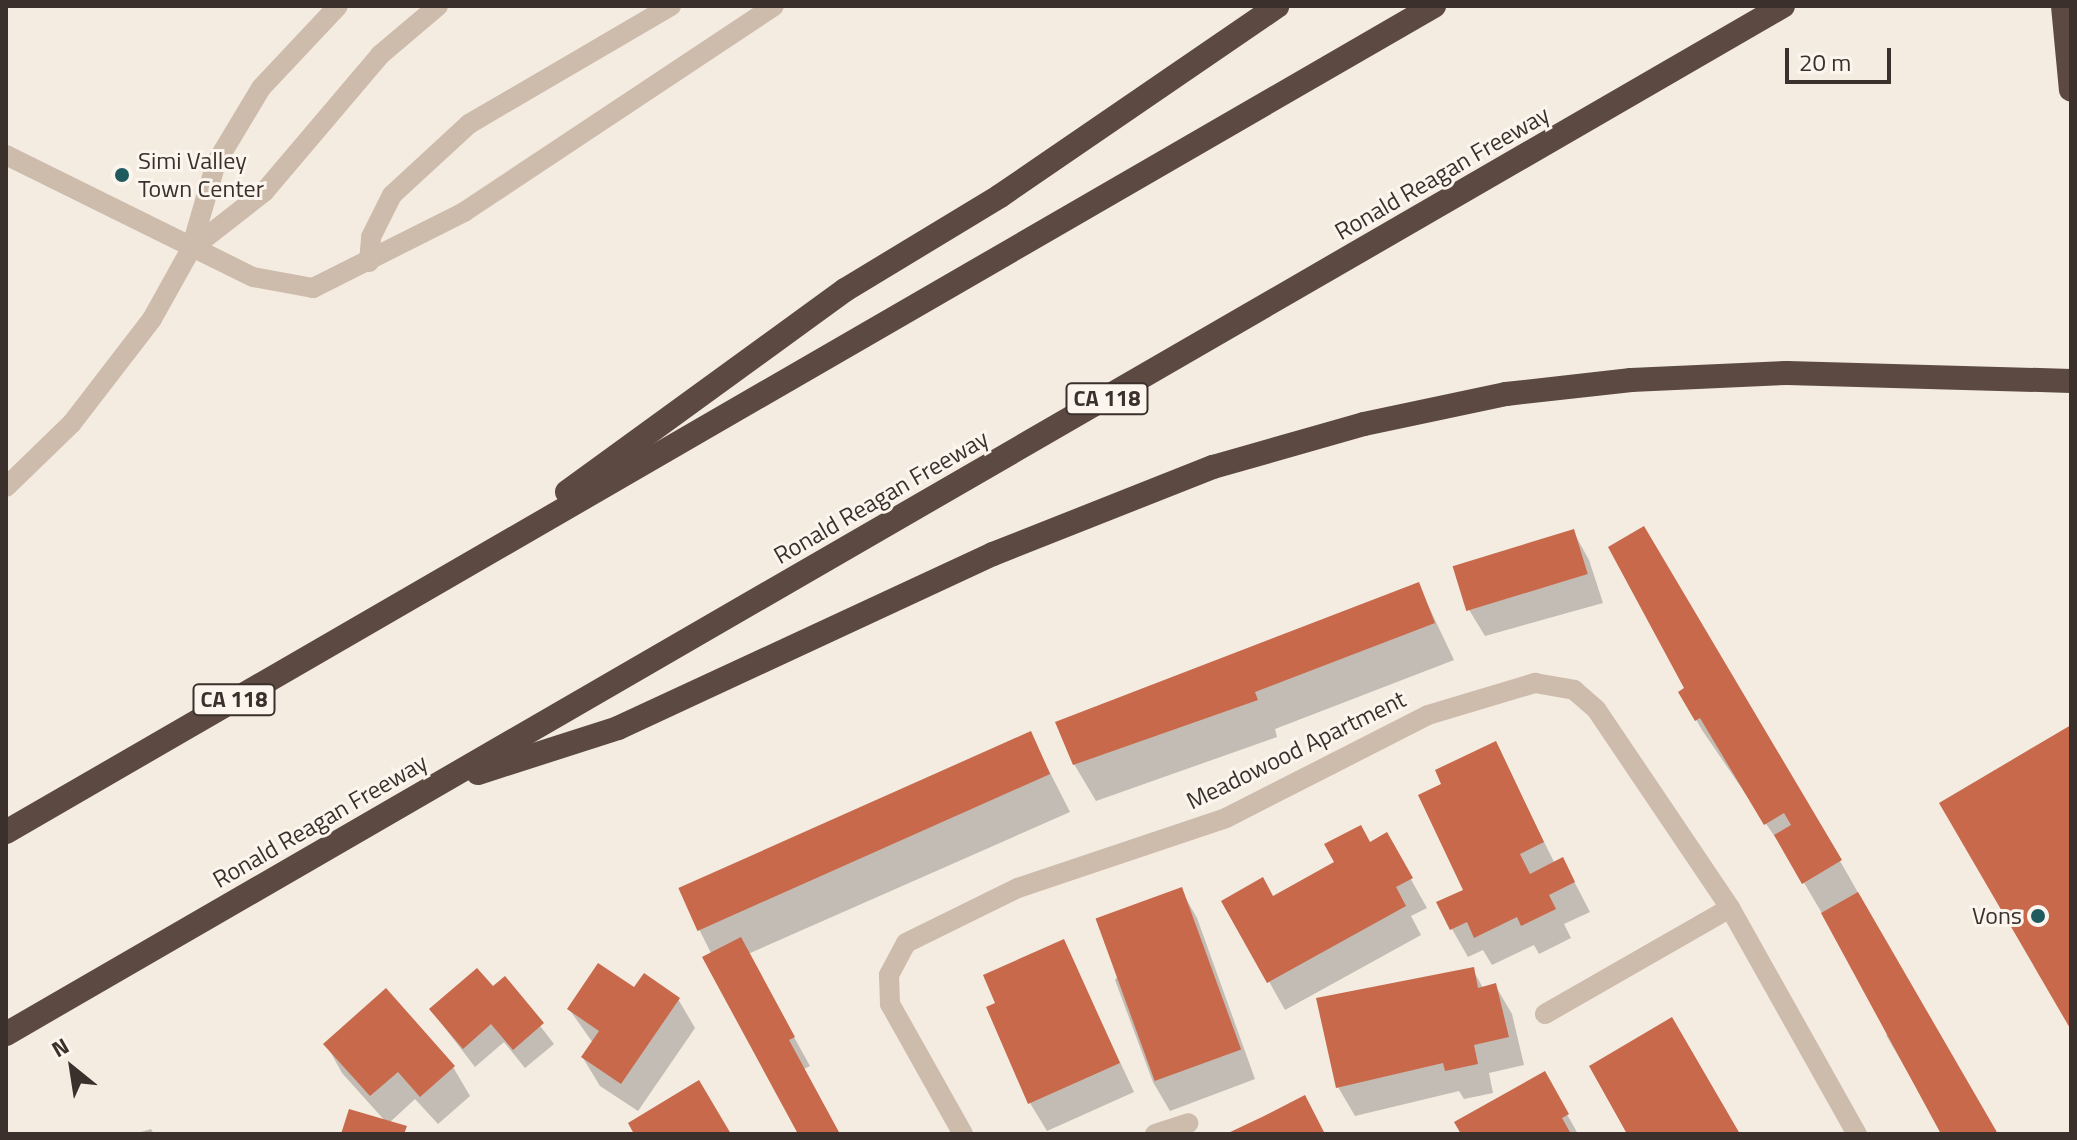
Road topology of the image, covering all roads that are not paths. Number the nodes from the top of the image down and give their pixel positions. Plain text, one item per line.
1 (338, 6) edge
2 (438, 6) edge
3 (671, 6) edge
4 (774, 6) edge
5 (1277, 6) edge
6 (1434, 6) edge
7 (1783, 6) edge
8 (2063, 6) edge
9 (2071, 90) edge
10 (6, 155) edge
11 (191, 249) junction
12 (369, 262) junction
13 (2071, 381) edge
14 (6, 487) edge
15 (462, 568) junction
16 (430, 789) junction
17 (6, 832) edge
18 (1730, 908) junction
19 (1545, 1014) dead end
20 (6, 1034) edge
21 (1188, 1123) dead end
22 (963, 1134) edge
23 (1155, 1134) edge
24 (1857, 1134) edge

1 - 11 street
2 - 11 street
3 - 12 street
4 - 12 street
5 - 15 highway
6 - 15 highway, CA 118
7 - 16 highway, Ronald Reagan Freeway / CA 118
8 - 9 highway
10 - 11 street
11 - 12 street
11 - 14 street
13 - 16 highway
15 - 17 highway, CA 118
16 - 20 highway, Ronald Reagan Freeway / CA 118
18 - 19 street
18 - 22 street, Meadowood Apartment
18 - 24 street, Meadowood Apartment
21 - 23 street

